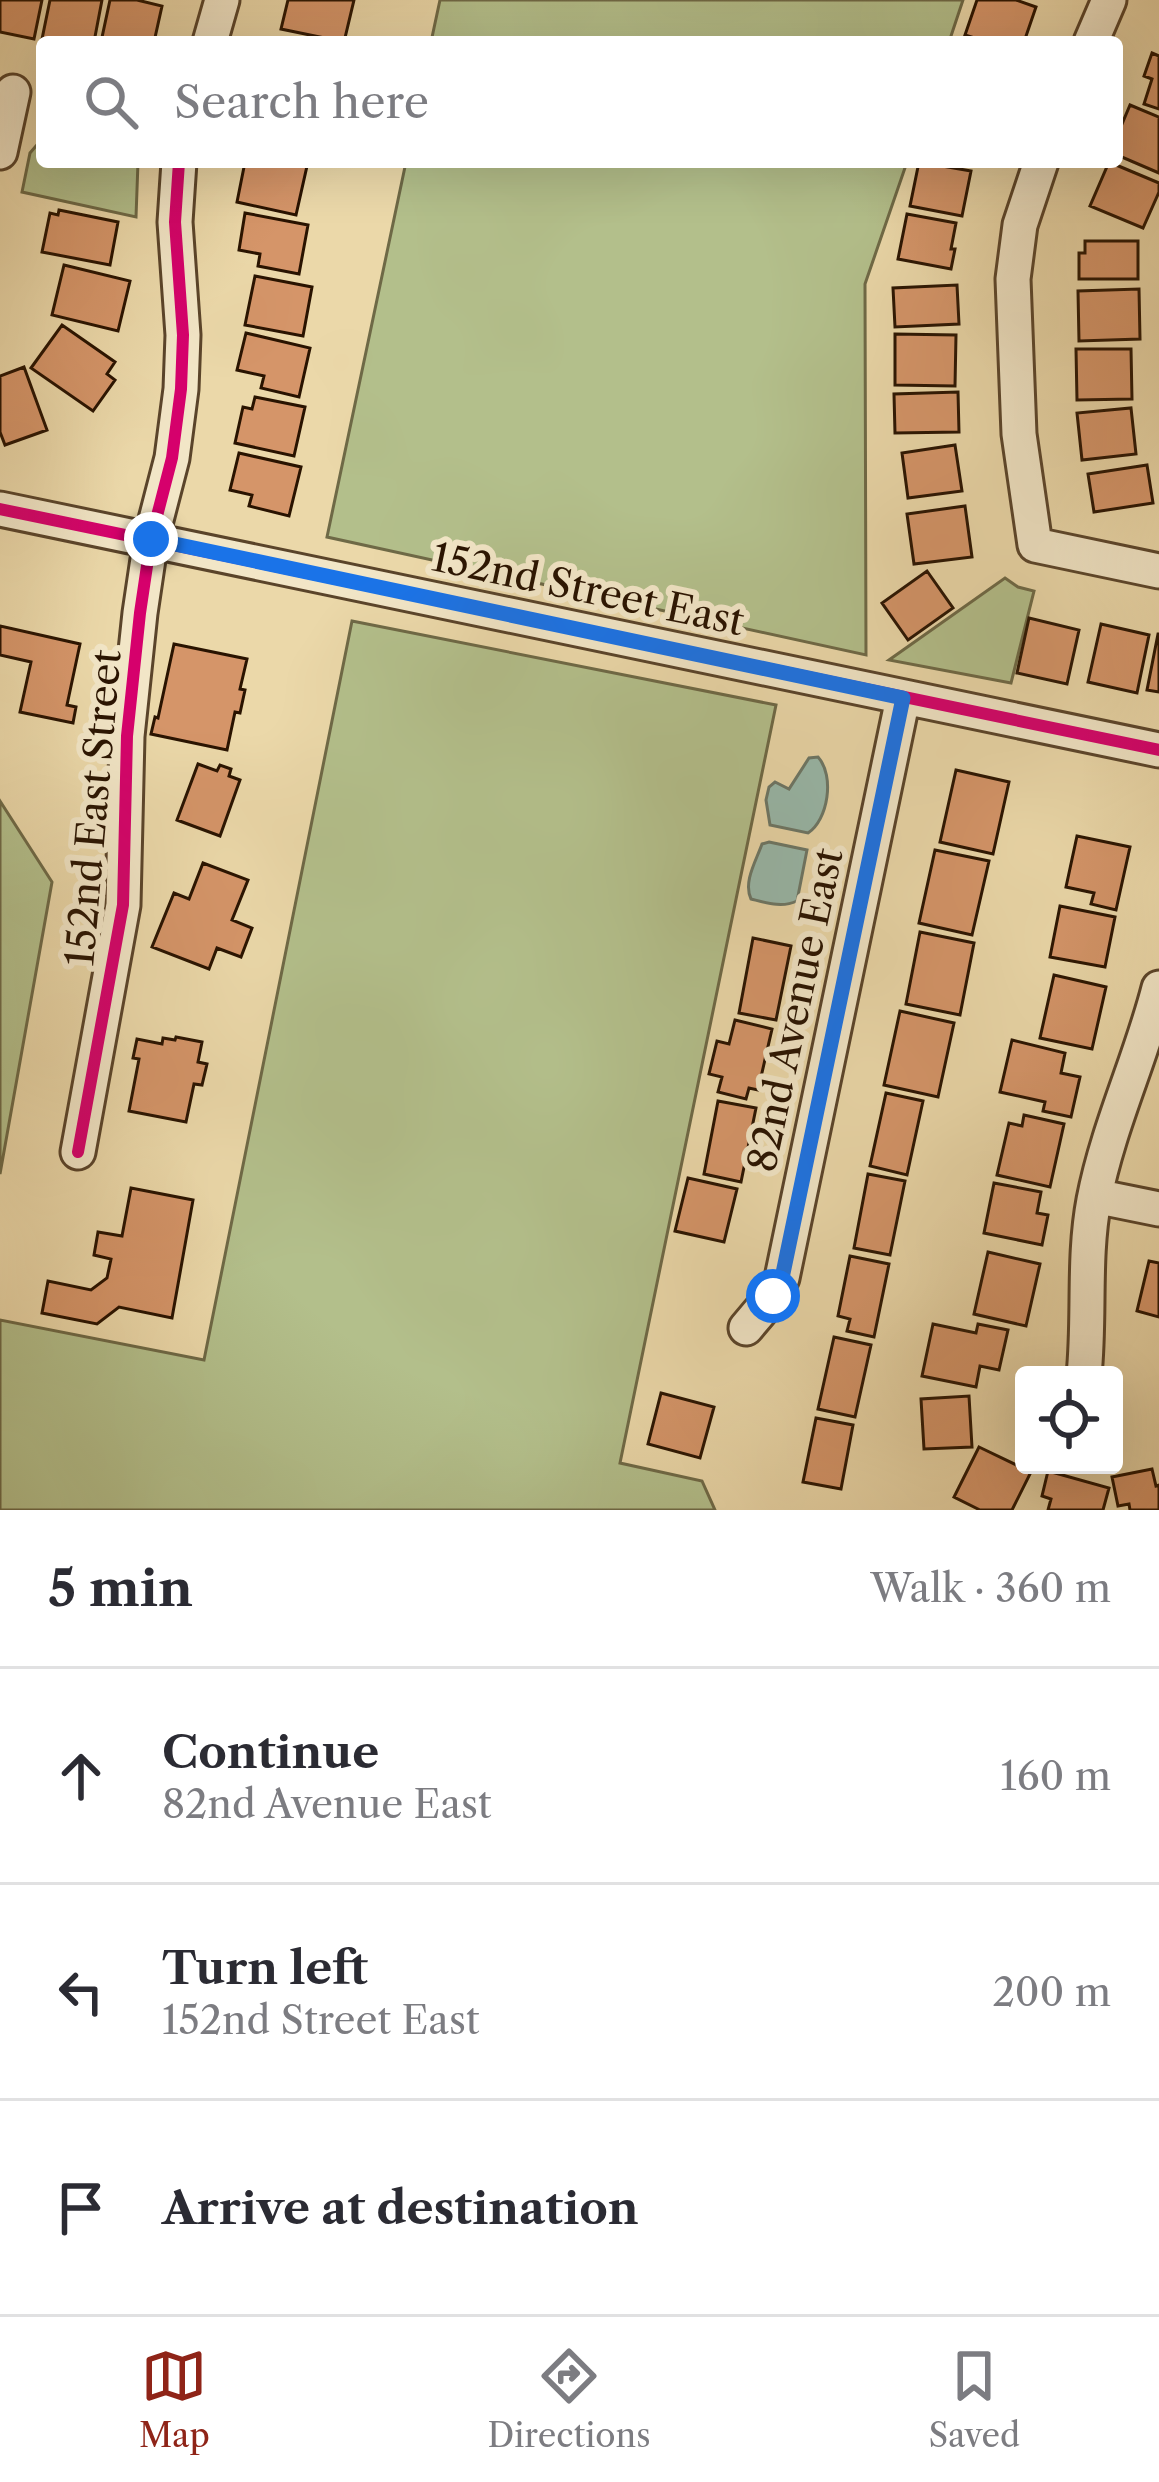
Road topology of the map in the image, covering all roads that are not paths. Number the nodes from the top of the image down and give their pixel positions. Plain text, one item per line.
1 (222, 0) edge
2 (1109, 0) edge
3 (212, 36) edge
4 (1094, 36) edge
5 (18, 93) edge
6 (0, 152) edge
7 (179, 168) edge
8 (1039, 168) edge
9 (0, 509) edge
10 (151, 539) junction
11 (1159, 572) edge
12 (903, 698) junction
13 (1159, 750) edge
14 (1159, 988) edge
15 (78, 1152) dead end
16 (1095, 1196) junction
17 (1159, 1209) edge
18 (746, 1328) dead end
19 (1084, 1366) edge

1 - 3 street
2 - 4 street
5 - 6 street
7 - 10 street, 152nd East Street
8 - 11 street
9 - 10 street, 152nd Street East
10 - 12 street, 152nd Street East
10 - 15 street, 152nd East Street
12 - 13 street, 152nd Street East
12 - 18 street, 82nd Avenue East
14 - 16 street
16 - 17 street
16 - 19 street

